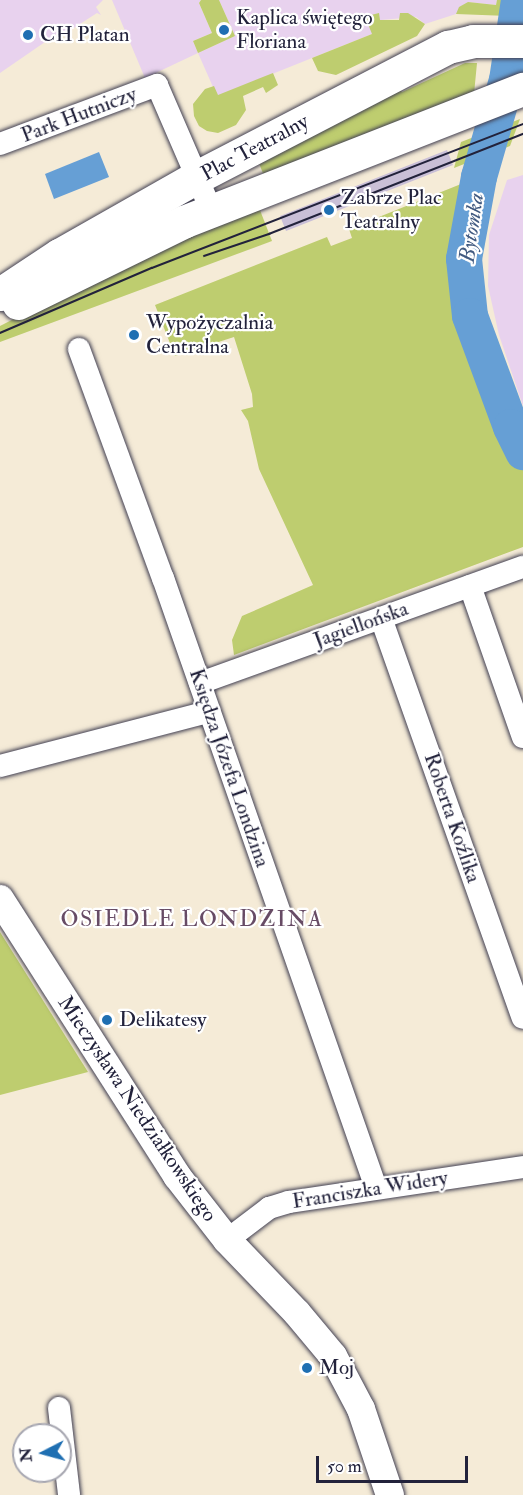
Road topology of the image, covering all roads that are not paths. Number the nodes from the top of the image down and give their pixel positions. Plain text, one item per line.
1 (523, 41) edge
2 (523, 89) edge
3 (0, 144) edge
4 (198, 177) junction
5 (211, 210) junction
6 (0, 294) edge
7 (0, 312) edge
8 (79, 349) dead end
9 (523, 567) edge
10 (470, 586) junction
11 (381, 618) junction
12 (200, 683) junction
13 (208, 712) junction
14 (523, 737) edge
15 (0, 766) edge
16 (0, 899) edge
17 (523, 1018) edge
18 (523, 1167) edge
19 (376, 1188) junction
20 (227, 1240) junction
21 (59, 1408) dead end
22 (69, 1495) edge
23 (390, 1495) edge

1 - 4 main road, Plac Teatralny
2 - 5 main road, Plac Teatralny
3 - 4 street, Park Hutniczy
4 - 5 street
4 - 6 main road, Plac Teatralny
5 - 7 main road, Plac Teatralny
8 - 12 street, Księdza Józefa Londzina
9 - 10 street, Jagiellońska
10 - 11 street, Jagiellońska
10 - 14 street
11 - 12 street, Jagiellońska
11 - 17 street, Roberta Koźlika
12 - 13 street, Księdza Józefa Londzina
13 - 15 street
13 - 19 street, Księdza Józefa Londzina
16 - 20 street, Mieczysława Niedziałkowskiego
18 - 19 street, Franciszka Widery
19 - 20 street, Franciszka Widery
20 - 23 street, Mieczysława Niedziałkowskiego
21 - 22 street

